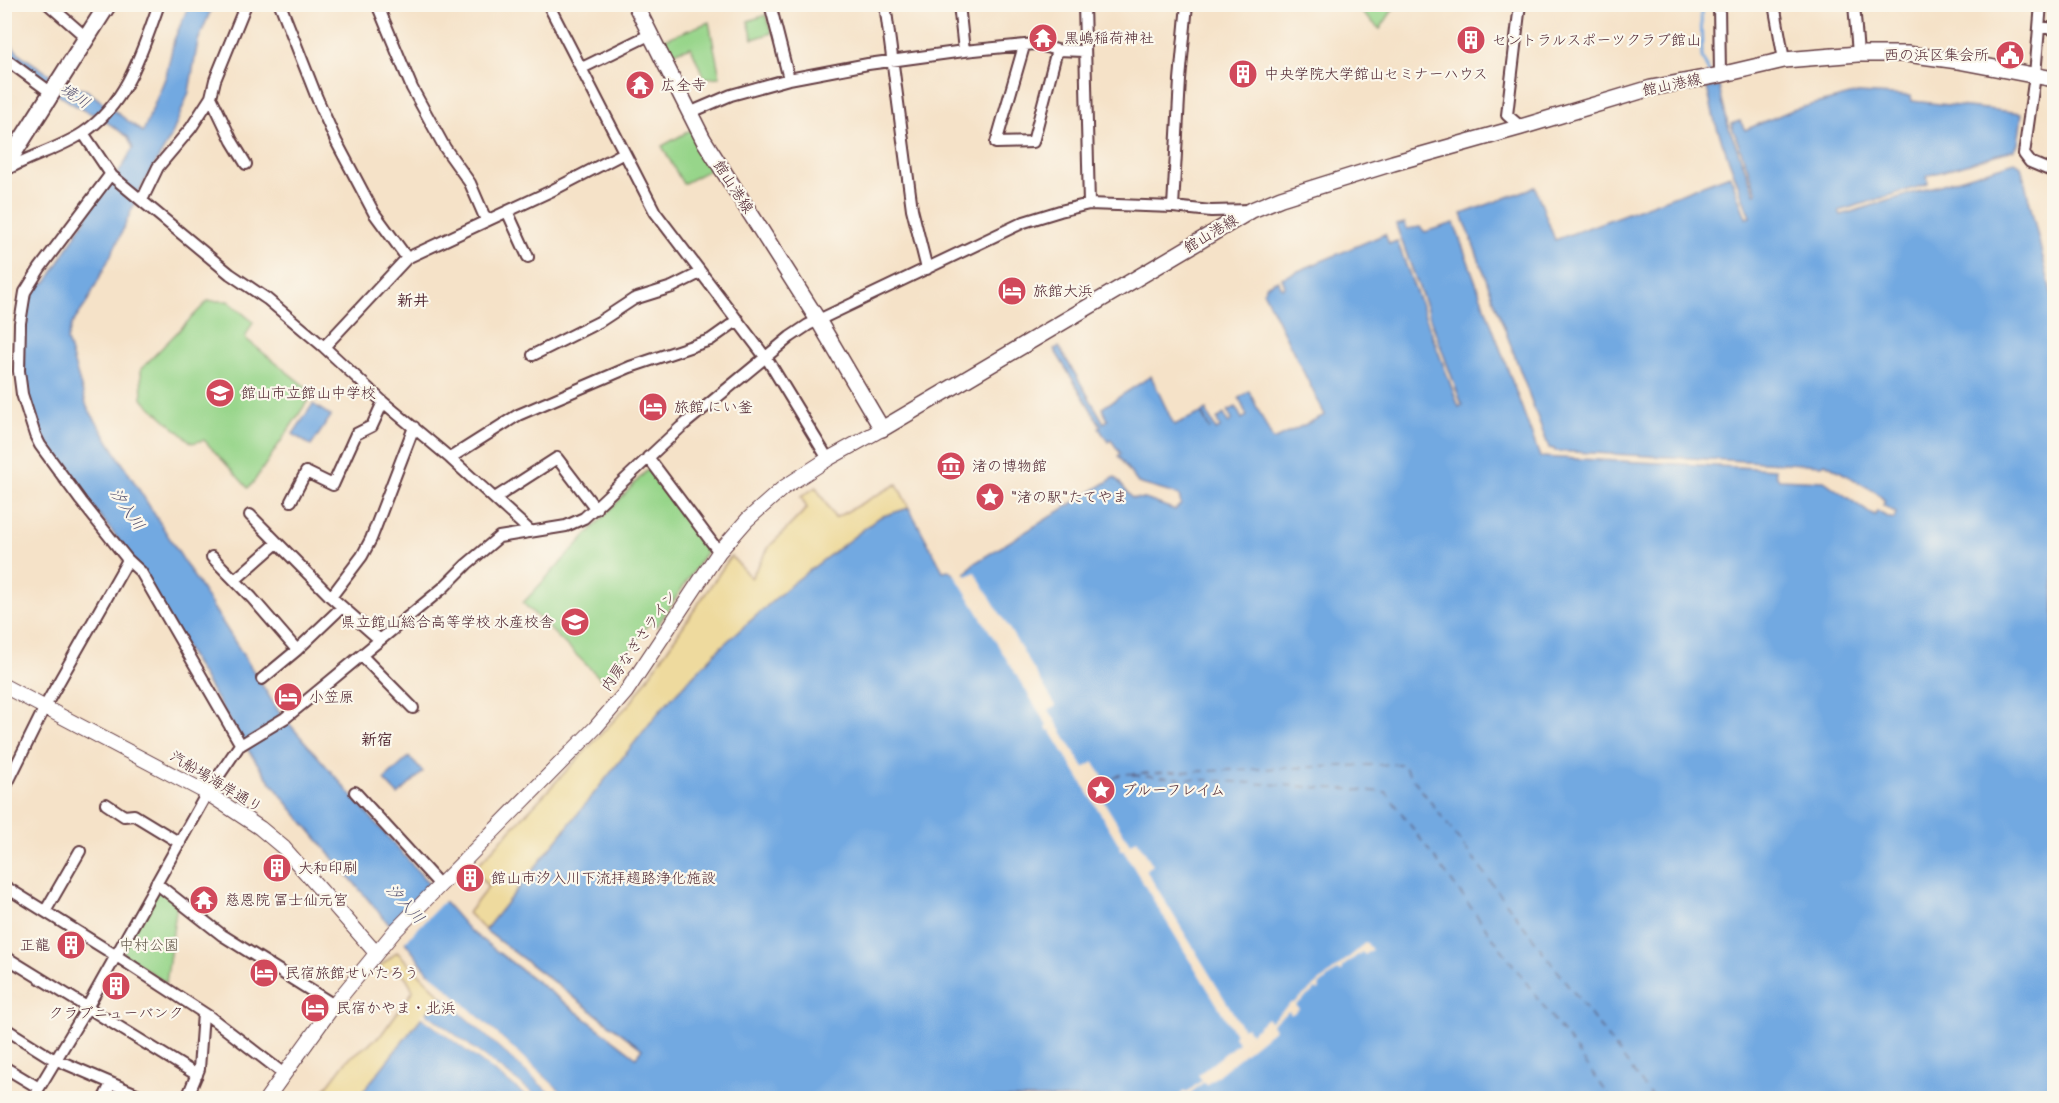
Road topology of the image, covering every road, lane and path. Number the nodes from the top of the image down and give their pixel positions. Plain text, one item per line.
1 (48, 4) edge
2 (108, 4) edge
3 (159, 4) edge
4 (246, 4) edge
5 (280, 4) edge
6 (377, 4) edge
7 (548, 4) edge
8 (635, 4) edge
9 (770, 4) edge
10 (885, 4) edge
11 (959, 4) edge
12 (1084, 4) edge
13 (1187, 4) edge
14 (1520, 4) edge
15 (1719, 4) edge
16 (1774, 4) edge
17 (1854, 4) edge
18 (2041, 4) edge
19 (2040, 27) junction
20 (2055, 29) edge
21 (649, 35) junction
22 (88, 39) junction
23 (1024, 46) junction
24 (1057, 50) junction
25 (964, 51) junction
26 (1084, 51) junction
27 (1858, 54) junction
28 (4, 58) edge
29 (1784, 60) junction
30 (892, 61) junction
31 (582, 68) junction
32 (1719, 75) junction
33 (2035, 75) junction
34 (789, 79) junction
35 (2055, 79) edge
36 (56, 88) junction
37 (211, 97) junction
38 (689, 113) junction
39 (1521, 127) junction
40 (83, 133) junction
41 (624, 153) junction
42 (246, 164) dead end
43 (4, 169) edge
44 (2055, 172) edge
45 (111, 176) junction
46 (140, 198) junction
47 (1089, 204) junction
48 (1173, 207) junction
49 (1252, 210) junction
50 (507, 211) junction
51 (486, 220) junction
52 (528, 257) dead end
53 (407, 258) junction
54 (927, 269) junction
55 (700, 273) junction
56 (738, 320) junction
57 (818, 320) junction
58 (324, 347) junction
59 (533, 354) dead end
60 (764, 357) junction
61 (383, 402) junction
62 (414, 427) junction
63 (882, 429) junction
64 (648, 457) junction
65 (450, 458) junction
66 (828, 459) junction
67 (495, 498) junction
68 (291, 501) dead end
69 (596, 509) junction
70 (250, 515) dead end
71 (530, 531) junction
72 (277, 543) junction
73 (719, 552) junction
74 (212, 557) dead end
75 (128, 560) junction
76 (235, 580) junction
77 (331, 597) junction
78 (342, 607) junction
79 (380, 640) junction
80 (297, 650) junction
81 (362, 656) junction
82 (262, 679) dead end
83 (4, 686) edge
84 (413, 708) dead end
85 (46, 709) junction
86 (242, 744) junction
87 (4, 790) edge
88 (355, 792) dead end
89 (207, 793) junction
90 (106, 804) dead end
91 (180, 843) junction
92 (80, 851) dead end
93 (156, 883) junction
94 (4, 886) edge
95 (438, 888) junction
96 (46, 910) junction
97 (376, 953) junction
98 (116, 954) junction
99 (4, 956) edge
100 (334, 1005) junction
101 (86, 1007) junction
102 (202, 1013) junction
103 (4, 1028) edge
104 (56, 1059) junction
105 (4, 1067) edge
106 (284, 1074) junction
107 (197, 1075) junction
108 (111, 1084) junction
109 (39, 1088) junction
110 (33, 1098) edge
111 (104, 1098) edge
112 (146, 1098) edge
113 (187, 1098) edge
114 (267, 1098) edge

1 - 22 street
2 - 22 highway
3 - 40 street
4 - 37 street
5 - 53 street
6 - 51 street
7 - 31 street
8 - 21 main road, 館山港線
9 - 34 street
10 - 30 street
11 - 25 street
12 - 26 street
13 - 48 street
14 - 39 street
15 - 32 street
16 - 29 street
17 - 27 street
18 - 19 street
19 - 20 street
19 - 33 street
21 - 31 street
21 - 38 main road, 館山港線
22 - 36 highway
23 - 24 street
23 - 24 street
23 - 25 street
24 - 26 street
25 - 30 street
26 - 47 street
27 - 29 main road, 館山港線
27 - 33 main road, 館山港線
28 - 36 street
29 - 32 main road, 館山港線
30 - 34 street
30 - 54 street
31 - 41 street
32 - 39 main road, 館山港線
33 - 35 main road, 館山港線
33 - 44 street
34 - 38 street
36 - 43 highway
37 - 42 street
37 - 46 street
38 - 57 main road, 館山港線
39 - 49 main road, 館山港線
40 - 43 street
40 - 45 street
41 - 50 street
41 - 55 street
45 - 46 street
45 - 75 street
46 - 58 street
47 - 48 street
47 - 54 street
48 - 49 street
49 - 63 main road, 館山港線
50 - 51 street
50 - 52 street
51 - 53 street
53 - 58 street
54 - 57 street
55 - 56 street
55 - 59 street
56 - 60 street
56 - 65 street
57 - 60 street
57 - 63 main road, 館山港線
58 - 61 street
60 - 64 street
60 - 66 street
61 - 62 street
61 - 68 street
62 - 65 street
62 - 77 street
63 - 66 street, 内房なぎさライン
64 - 69 street
64 - 73 street
65 - 67 street
66 - 73 street, 内房なぎさライン
67 - 69 street
67 - 71 street
69 - 71 street
70 - 72 street
71 - 79 street
72 - 76 street
72 - 77 street
73 - 95 street, 内房なぎさライン
74 - 76 street
75 - 85 street
75 - 86 street
76 - 80 street
77 - 78 street
78 - 79 street
78 - 80 street
79 - 81 street
80 - 82 street
81 - 84 street
81 - 86 street
83 - 85 street, 汽船場海岸通り
85 - 87 street
85 - 89 street, 汽船場海岸通り
86 - 89 street
88 - 95 street
89 - 91 street
89 - 97 street, 汽船場海岸通り
90 - 91 street
91 - 93 street
92 - 96 street
93 - 98 street
93 - 100 street
94 - 96 street
95 - 97 street, 内房なぎさライン
96 - 98 street
97 - 100 street, 内房なぎさライン
98 - 101 street
98 - 102 street
99 - 101 street
100 - 106 street, 内房なぎさライン
101 - 104 street
101 - 107 street
102 - 106 street
102 - 107 street
103 - 104 street
104 - 108 street
104 - 109 street
105 - 109 street
106 - 114 street, 内房なぎさライン
107 - 113 street
108 - 111 street
108 - 112 street
109 - 110 street

